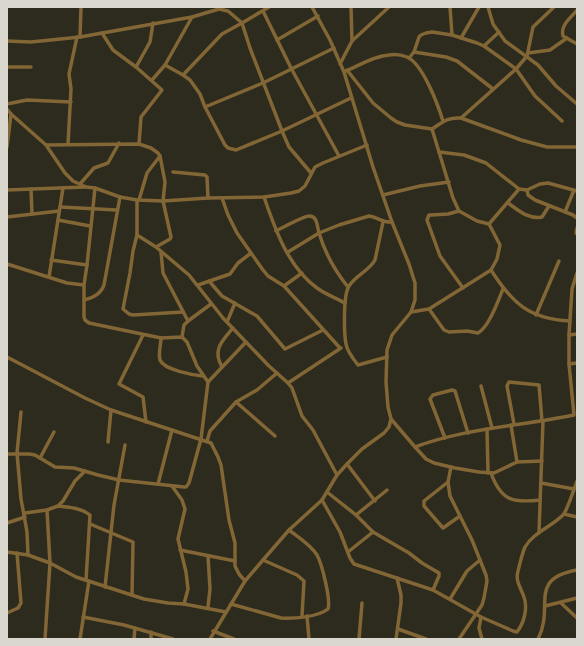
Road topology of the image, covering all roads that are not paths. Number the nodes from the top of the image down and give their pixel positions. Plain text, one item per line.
1 (82, 7) edge
2 (270, 7) edge
3 (312, 7) edge
4 (351, 7) edge
5 (389, 7) edge
6 (450, 7) edge
7 (479, 7) edge
8 (488, 7) edge
9 (554, 7) edge
10 (577, 10) edge
11 (263, 11) junction
12 (318, 16) junction
13 (192, 17) junction
14 (242, 23) junction
15 (152, 24) junction
16 (499, 32) junction
17 (102, 33) junction
18 (452, 35) junction
19 (78, 37) junction
20 (461, 38) junction
21 (567, 38) junction
22 (277, 40) junction
23 (7, 41) edge
24 (352, 41) junction
25 (577, 44) edge
26 (484, 46) junction
27 (334, 48) junction
28 (414, 52) junction
29 (528, 54) junction
30 (409, 58) junction
31 (340, 64) junction
32 (164, 65) junction
33 (7, 67) edge
34 (31, 67) dead end
35 (136, 67) junction
36 (291, 68) junction
37 (516, 69) junction
38 (346, 71) junction
39 (183, 74) junction
40 (152, 80) junction
41 (263, 83) junction
42 (493, 89) junction
43 (351, 98) junction
44 (71, 102) junction
45 (7, 104) edge
46 (577, 104) edge
47 (205, 107) junction
48 (7, 109) edge
49 (11, 114) junction
50 (317, 115) junction
51 (462, 118) junction
52 (443, 121) junction
53 (562, 121) dead end
54 (8, 123) edge
55 (432, 129) junction
56 (282, 131) junction
57 (119, 143) junction
58 (68, 144) junction
59 (139, 144) junction
60 (7, 145) edge
61 (46, 145) junction
62 (367, 145) junction
63 (577, 148) edge
64 (438, 152) junction
65 (160, 156) junction
66 (339, 156) junction
67 (172, 172) dead end
68 (311, 173) junction
69 (449, 182) junction
70 (80, 184) junction
71 (86, 187) junction
72 (63, 188) junction
73 (95, 188) junction
74 (31, 189) junction
75 (519, 189) junction
76 (7, 190) edge
77 (527, 190) junction
78 (575, 190) edge
79 (383, 195) junction
80 (120, 197) junction
81 (264, 197) junction
82 (208, 198) junction
83 (222, 198) junction
84 (138, 200) junction
85 (162, 201) junction
86 (508, 203) junction
87 (549, 206) junction
88 (60, 209) junction
89 (92, 209) junction
90 (117, 210) junction
91 (459, 211) junction
92 (565, 212) junction
93 (32, 214) junction
94 (7, 217) edge
95 (577, 218) edge
96 (58, 220) junction
97 (383, 222) junction
98 (392, 222) junction
99 (488, 224) junction
100 (90, 226) junction
101 (577, 228) edge
102 (276, 231) junction
103 (318, 233) junction
104 (577, 234) edge
105 (137, 235) junction
106 (156, 247) junction
107 (161, 251) junction
108 (288, 252) junction
109 (251, 253) junction
110 (51, 260) junction
111 (559, 261) dead end
112 (7, 264) edge
113 (87, 265) junction
114 (491, 270) junction
115 (302, 273) junction
116 (577, 273) edge
117 (49, 276) junction
118 (209, 281) junction
119 (198, 285) junction
120 (84, 286) junction
121 (284, 286) junction
122 (348, 287) junction
123 (463, 288) junction
124 (503, 289) junction
125 (84, 300) junction
126 (235, 303) junction
127 (345, 303) junction
128 (211, 304) junction
129 (429, 309) junction
130 (183, 312) junction
131 (411, 312) junction
132 (536, 315) junction
133 (188, 321) junction
134 (570, 321) junction
135 (227, 322) junction
136 (233, 328) junction
137 (323, 330) junction
138 (577, 334) edge
139 (143, 335) junction
140 (570, 335) junction
141 (182, 337) junction
142 (161, 338) junction
143 (246, 342) junction
144 (346, 345) junction
145 (340, 348) junction
146 (7, 357) edge
147 (387, 357) junction
148 (577, 363) edge
149 (569, 364) junction
150 (222, 367) junction
151 (277, 373) junction
152 (203, 376) junction
153 (208, 382) junction
154 (288, 383) junction
155 (481, 386) dead end
156 (236, 402) junction
157 (111, 410) junction
158 (21, 412) dead end
159 (576, 415) edge
160 (391, 419) junction
161 (543, 421) junction
162 (146, 422) junction
163 (513, 424) junction
164 (492, 428) junction
165 (487, 429) junction
166 (172, 430) junction
167 (54, 432) dead end
168 (468, 433) junction
169 (275, 436) dead end
170 (445, 438) junction
171 (201, 439) junction
172 (207, 441) junction
173 (108, 442) dead end
174 (125, 446) dead end
175 (415, 447) junction
176 (17, 453) junction
177 (7, 454) edge
178 (40, 458) junction
179 (542, 461) junction
180 (517, 462) junction
181 (347, 464) junction
182 (451, 468) junction
183 (85, 471) junction
184 (490, 473) junction
185 (337, 475) junction
186 (119, 480) junction
187 (577, 481) edge
188 (448, 482) junction
189 (541, 483) junction
190 (158, 484) junction
191 (172, 486) junction
192 (574, 489) junction
193 (387, 490) dead end
194 (327, 492) junction
195 (322, 500) junction
196 (540, 500) junction
197 (375, 501) junction
198 (58, 506) junction
199 (47, 510) junction
200 (564, 514) junction
201 (25, 515) junction
202 (356, 515) junction
203 (460, 516) junction
204 (577, 517) edge
205 (7, 523) edge
206 (90, 524) junction
207 (290, 530) junction
208 (373, 532) junction
209 (539, 533) junction
210 (111, 534) junction
211 (180, 550) junction
212 (7, 552) edge
213 (348, 552) junction
214 (18, 553) junction
215 (28, 555) junction
216 (208, 556) junction
217 (263, 560) junction
218 (480, 560) junction
219 (235, 561) junction
220 (50, 563) junction
221 (577, 570) edge
222 (397, 578) junction
223 (87, 581) junction
224 (245, 581) junction
225 (105, 587) junction
226 (433, 590) junction
227 (132, 595) junction
228 (577, 598) edge
229 (450, 599) junction
230 (561, 603) junction
231 (184, 604) junction
232 (231, 604) junction
233 (362, 604) dead end
234 (545, 606) junction
235 (208, 607) junction
236 (7, 612) edge
237 (226, 612) junction
238 (476, 615) junction
239 (302, 616) junction
240 (306, 616) junction
241 (83, 617) junction
242 (481, 617) junction
243 (577, 618) edge
244 (135, 628) junction
245 (398, 629) junction
246 (151, 632) junction
247 (213, 632) junction
248 (167, 638) edge
249 (229, 638) edge
250 (44, 639) edge
251 (80, 639) edge
252 (134, 639) edge
253 (151, 639) edge
254 (173, 639) edge
255 (210, 639) edge
256 (234, 639) edge
257 (310, 639) edge
258 (359, 639) edge
259 (396, 639) edge
260 (426, 639) edge
261 (459, 639) edge
262 (482, 639) edge
263 (538, 639) edge

1 - 19 street
2 - 11 street
3 - 12 street
4 - 24 street
5 - 24 street
6 - 18 street
7 - 20 street
8 - 16 street
9 - 29 street
10 - 21 street
11 - 14 street
11 - 22 street
12 - 22 street
12 - 27 street
13 - 14 street
13 - 15 street
13 - 32 street
14 - 39 street
14 - 41 street
15 - 17 street
15 - 35 street
16 - 26 street
16 - 29 street
17 - 19 street
17 - 35 street
18 - 20 street
18 - 28 street
19 - 23 street
19 - 44 street
20 - 26 street
21 - 25 street
21 - 29 street
22 - 36 street
24 - 31 street
26 - 37 street
27 - 31 street
27 - 36 street
28 - 30 street
28 - 42 street
29 - 37 street
29 - 46 street
30 - 38 street
30 - 52 street
31 - 38 street
32 - 39 street
32 - 40 street
33 - 34 street
35 - 40 street
36 - 41 street
36 - 50 street
37 - 42 street
37 - 53 street
38 - 43 street
38 - 55 street
39 - 47 street
40 - 59 street
41 - 47 street
41 - 56 street
42 - 51 street
43 - 50 street
43 - 62 street
44 - 45 street
44 - 58 street
47 - 56 street
48 - 49 street
49 - 54 street
49 - 61 street
50 - 56 street
50 - 66 street
51 - 52 street
51 - 63 street
52 - 55 street
54 - 60 street
55 - 64 street
56 - 68 street
57 - 58 street
57 - 59 street
57 - 70 street
58 - 61 street
59 - 65 street
61 - 70 street
62 - 66 street
62 - 79 street
64 - 69 street
64 - 75 street
65 - 84 street
65 - 85 street
66 - 68 street
67 - 82 street
68 - 81 street
69 - 79 street
69 - 91 street
70 - 71 street
71 - 72 street
71 - 73 street
72 - 74 street
72 - 88 street
73 - 80 street
73 - 89 street
74 - 76 street
74 - 93 street
75 - 77 street
75 - 86 street
77 - 78 street
77 - 87 street
78 - 92 street
79 - 98 street
80 - 84 street
80 - 90 street
81 - 83 street
81 - 102 street
82 - 83 street
82 - 85 street
83 - 109 street
84 - 85 street
84 - 105 street
85 - 106 street
86 - 87 street
86 - 99 street
87 - 92 street
88 - 89 street
88 - 93 street
88 - 96 street
89 - 90 street
89 - 100 street
90 - 125 street
91 - 99 street
91 - 123 street
92 - 95 street
93 - 94 street
96 - 100 street
96 - 110 street
97 - 98 street
97 - 103 street
97 - 122 street
98 - 131 street
99 - 114 street
100 - 113 street
101 - 104 street
102 - 103 street
102 - 108 street
103 - 108 street
103 - 122 street
105 - 106 street
105 - 130 street
106 - 107 street
107 - 119 street
107 - 130 street
108 - 115 street
109 - 118 street
109 - 121 street
110 - 113 street
110 - 117 street
111 - 132 street
112 - 117 street
113 - 120 street
114 - 123 street
114 - 124 street
115 - 121 street
115 - 127 street
116 - 134 street
117 - 120 street
118 - 119 street
118 - 126 street
119 - 128 street
120 - 125 street
121 - 137 street
122 - 127 street
123 - 129 street
124 - 129 street
124 - 132 street
125 - 139 street
126 - 135 street
126 - 137 street
127 - 144 street
128 - 133 street
128 - 135 street
129 - 131 street
130 - 133 street
131 - 147 street
132 - 134 street
133 - 141 street
134 - 140 street
135 - 136 street
136 - 143 street
136 - 150 street
137 - 145 street
138 - 140 street
139 - 142 street
139 - 162 street
140 - 149 street
141 - 142 street
141 - 152 street
142 - 152 street
143 - 150 street
143 - 151 street
144 - 145 street
144 - 147 street
145 - 154 street
146 - 157 street
147 - 160 street
148 - 149 street
149 - 159 street
150 - 153 street
151 - 154 street
151 - 156 street
152 - 153 street
153 - 171 street
154 - 185 street
155 - 164 street
156 - 169 street
156 - 172 street
157 - 162 street
157 - 173 street
158 - 176 street
159 - 161 street
160 - 175 street
160 - 181 street
161 - 163 street
161 - 163 street
161 - 179 street
162 - 166 street
163 - 164 street
163 - 180 street
164 - 165 street
165 - 168 street
165 - 184 street
166 - 171 street
166 - 190 street
167 - 178 street
168 - 170 street
168 - 170 street
170 - 175 street
171 - 172 street
171 - 191 street
172 - 219 street
174 - 186 street
175 - 182 street
176 - 177 street
176 - 178 street
176 - 201 street
178 - 183 street
179 - 180 street
179 - 189 street
180 - 184 street
181 - 185 street
181 - 197 street
182 - 184 street
182 - 188 street
183 - 186 street
183 - 198 street
184 - 196 street
185 - 194 street
186 - 190 street
186 - 210 street
187 - 192 street
188 - 203 street
188 - 203 street
189 - 192 street
189 - 196 street
190 - 191 street
191 - 211 street
192 - 200 street
193 - 197 street
194 - 195 street
194 - 202 street
195 - 207 street
195 - 213 street
196 - 209 street
197 - 202 street
198 - 199 street
198 - 206 street
199 - 201 street
199 - 220 street
200 - 204 street
200 - 209 street
201 - 205 street
201 - 215 street
202 - 208 street
203 - 218 street
206 - 210 street
206 - 223 street
207 - 217 street
207 - 240 street
208 - 213 street
208 - 226 street
209 - 242 street
210 - 225 street
210 - 227 street
211 - 216 street
211 - 231 street
212 - 214 street
213 - 222 street
214 - 215 street
214 - 236 street
215 - 220 street
216 - 219 street
216 - 235 street
217 - 224 street
217 - 239 street
218 - 229 street
218 - 238 street
219 - 224 street
220 - 223 street
220 - 250 street
221 - 234 street
222 - 226 street
222 - 245 street
223 - 225 street
223 - 241 street
224 - 232 street
225 - 227 street
226 - 229 street
227 - 231 street
228 - 230 street
229 - 238 street
230 - 234 street
230 - 243 street
231 - 235 street
232 - 237 street
232 - 239 street
233 - 258 street
234 - 263 street
235 - 237 street
237 - 247 street
238 - 242 street
238 - 261 street
239 - 240 street
240 - 257 street
241 - 244 street
241 - 251 street
242 - 262 street
244 - 246 street
244 - 252 street
245 - 259 street
245 - 260 street
246 - 248 street
246 - 253 street
247 - 249 street
247 - 255 street
248 - 254 street
249 - 256 street

